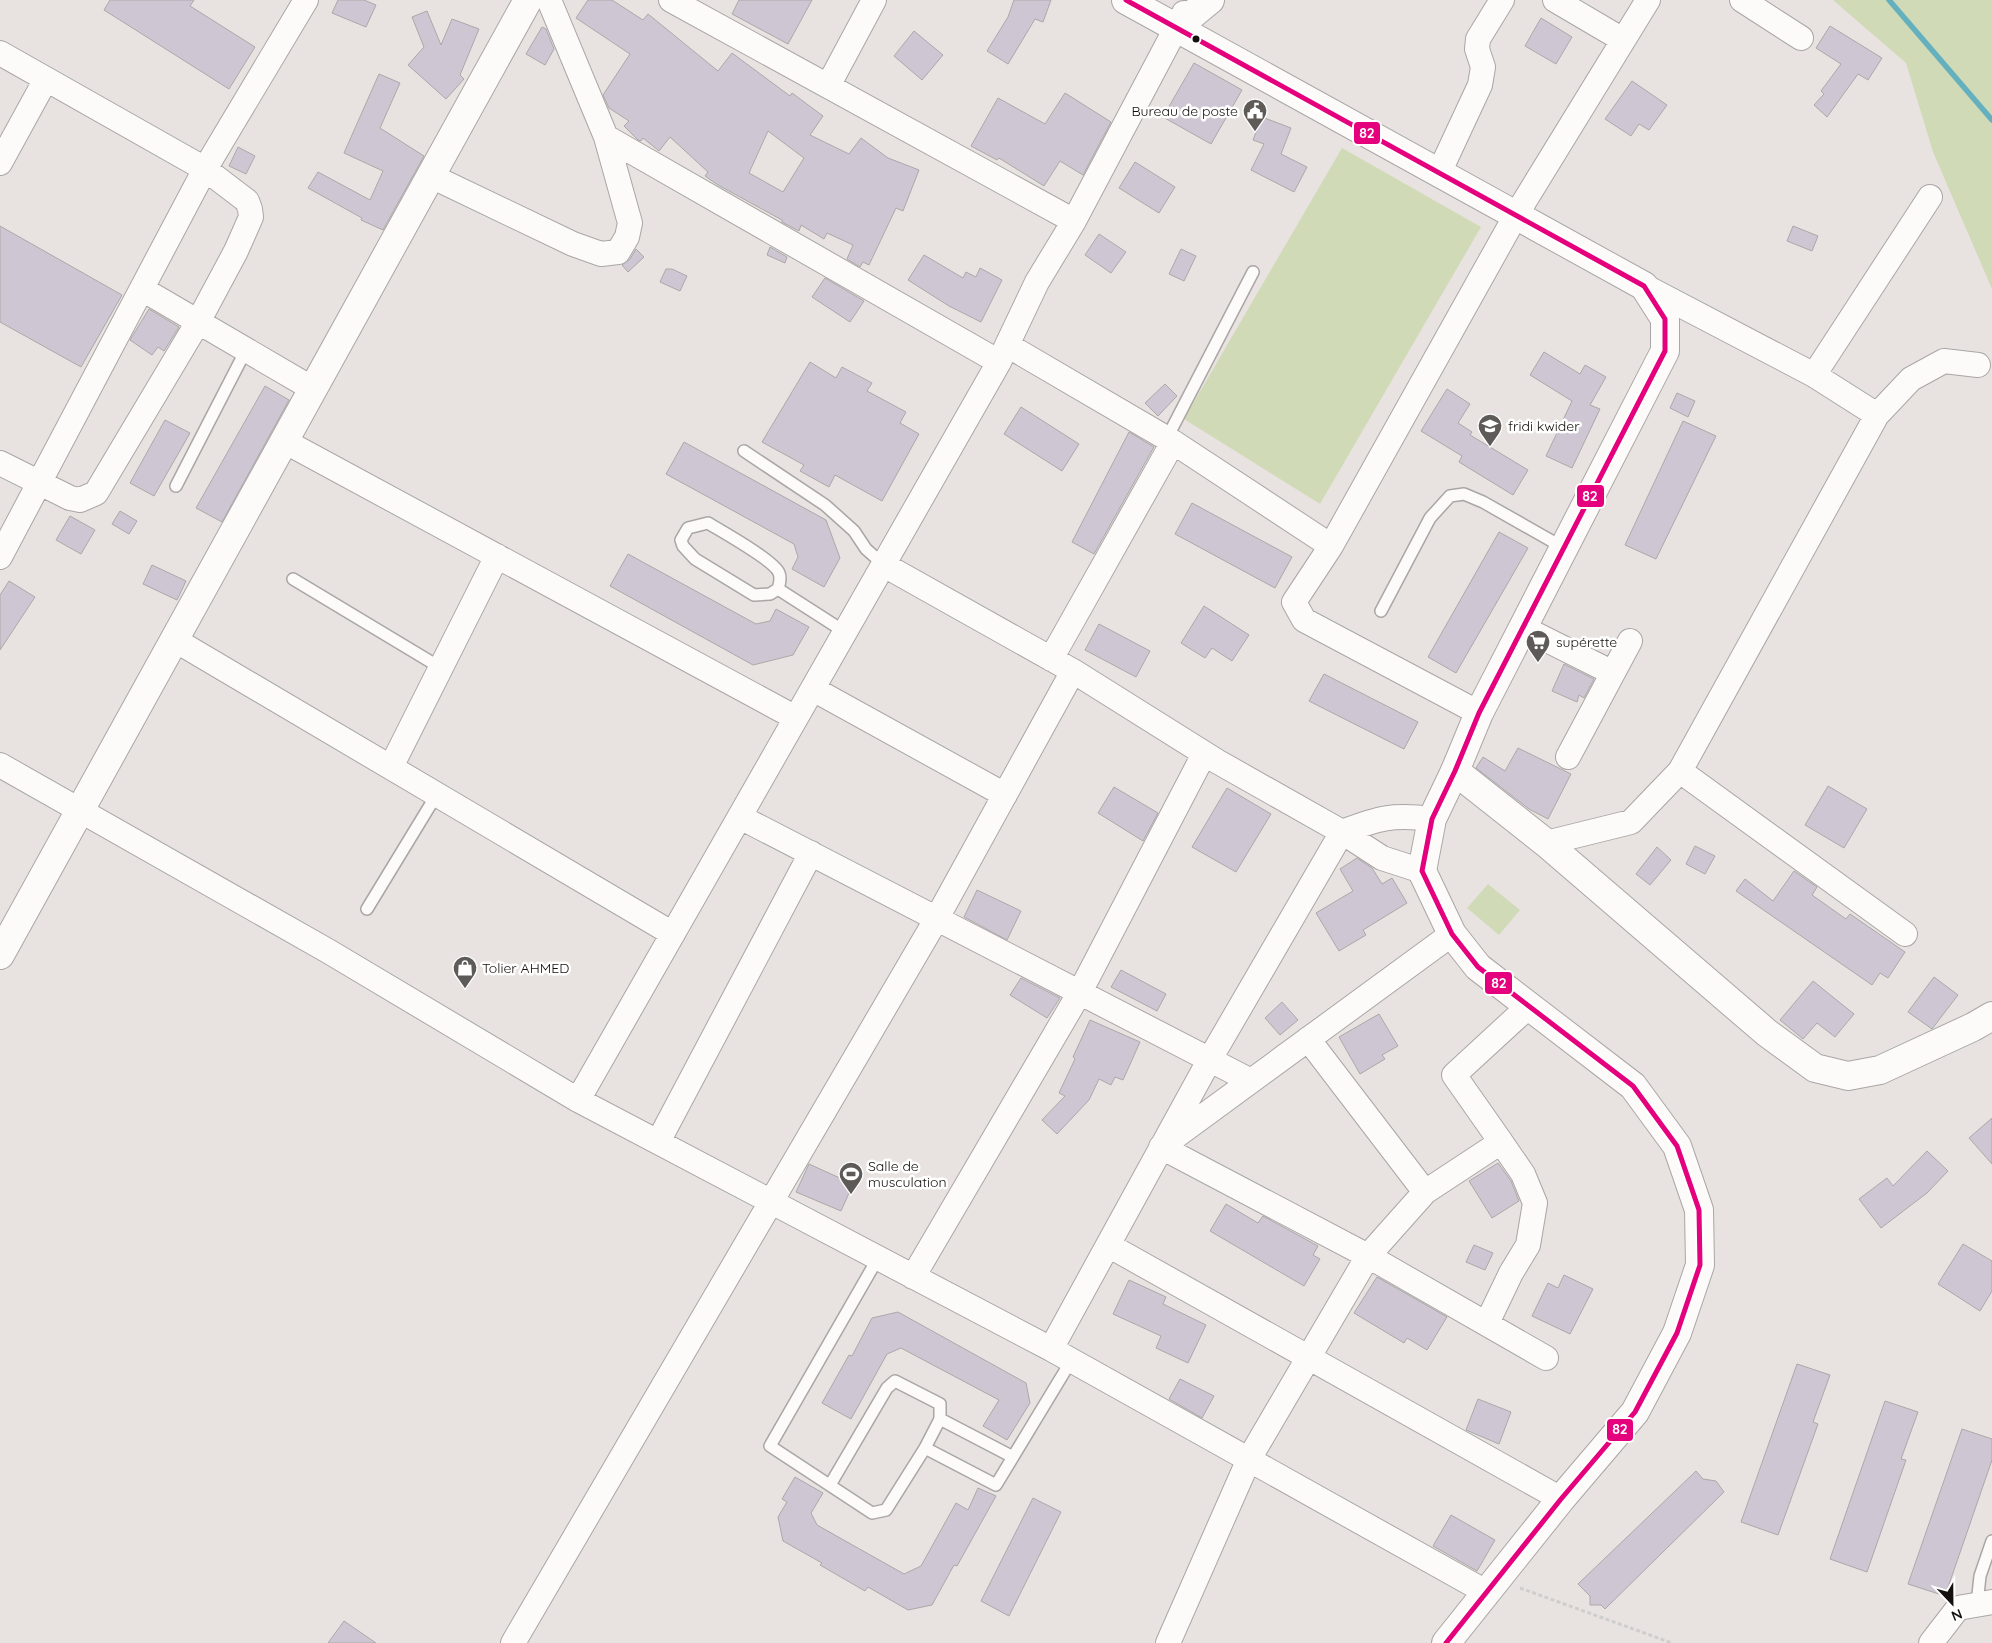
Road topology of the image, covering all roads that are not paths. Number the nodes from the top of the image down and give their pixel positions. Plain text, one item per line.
1 (306, 0) edge
2 (528, 0) edge
3 (549, 0) edge
4 (671, 0) edge
5 (874, 0) edge
6 (1126, 0) edge
7 (1191, 0) edge
8 (1210, 0) edge
9 (1502, 0) edge
10 (1555, 0) edge
11 (1648, 0) edge
12 (1742, 0) edge
13 (1176, 28) junction
14 (1801, 38) dead end
15 (1623, 40) junction
16 (0, 53) edge
17 (46, 79) junction
18 (828, 86) junction
19 (606, 137) junction
20 (0, 163) edge
21 (205, 169) junction
22 (1439, 173) junction
23 (431, 176) junction
24 (1930, 197) dead end
25 (1516, 215) junction
26 (1074, 222) junction
27 (1253, 272) dead end
28 (1644, 286) junction
29 (142, 289) junction
30 (198, 322) junction
31 (246, 350) junction
32 (1003, 354) junction
33 (1978, 365) dead end
34 (1814, 376) junction
35 (313, 389) junction
36 (1877, 415) junction
37 (1170, 440) junction
38 (284, 442) junction
39 (744, 451) dead end
40 (0, 463) edge
41 (39, 484) junction
42 (176, 486) dead end
43 (1331, 546) junction
44 (1564, 548) junction
45 (497, 556) junction
46 (0, 558) edge
47 (884, 564) junction
48 (293, 579) dead end
49 (778, 588) junction
50 (1381, 611) dead end
51 (1523, 628) junction
52 (845, 632) junction
53 (175, 640) junction
54 (1630, 641) dead end
55 (1051, 659) junction
56 (441, 668) junction
57 (1073, 671) junction
58 (1613, 673) junction
59 (812, 689) junction
60 (1479, 713) junction
61 (796, 718) junction
62 (1568, 757) dead end
63 (1218, 762) junction
64 (0, 765) edge
65 (391, 767) junction
66 (1455, 771) junction
67 (1680, 771) junction
68 (437, 794) junction
69 (1005, 795) junction
70 (80, 810) junction
71 (740, 817) junction
72 (1432, 819) junction
73 (1342, 832) junction
74 (1546, 843) junction
75 (811, 853) junction
76 (1422, 871) junction
77 (367, 909) dead end
78 (937, 918) junction
79 (673, 934) junction
80 (1452, 934) junction
81 (1905, 934) dead end
82 (0, 955) edge
83 (1080, 992) junction
84 (1530, 1006) junction
85 (1992, 1016) edge
86 (1308, 1039) junction
87 (1210, 1059) junction
88 (1251, 1081) junction
89 (578, 1100) junction
90 (658, 1142) junction
91 (1501, 1142) junction
92 (1161, 1147) junction
93 (1425, 1192) junction
94 (772, 1202) junction
95 (1108, 1245) junction
96 (1368, 1256) junction
97 (878, 1258) junction
98 (913, 1277) junction
99 (1487, 1323) junction
100 (1051, 1350) junction
101 (1308, 1358) junction
102 (1546, 1358) dead end
103 (1071, 1361) junction
104 (940, 1418) junction
105 (925, 1448) junction
106 (1013, 1457) junction
107 (1249, 1459) junction
108 (830, 1485) junction
109 (1561, 1499) junction
110 (1992, 1541) edge
111 (1491, 1586) junction
112 (1985, 1603) edge
113 (513, 1643) edge
114 (1168, 1643) edge
115 (1446, 1643) edge
116 (1931, 1643) edge

1 - 21 street
2 - 23 main road
3 - 19 street
4 - 18 street
5 - 18 street
6 - 13 main road
7 - 13 street
8 - 13 main road
9 - 22 street
10 - 15 street
11 - 15 street
12 - 14 street
13 - 22 main road
13 - 26 street
15 - 25 street
16 - 17 street
17 - 20 street
17 - 21 street
18 - 26 street
19 - 23 street
19 - 32 street
21 - 29 street
21 - 30 street
22 - 25 main road
23 - 35 main road
24 - 34 street
25 - 28 main road
25 - 43 street
26 - 32 street
27 - 37 lane
28 - 34 street
28 - 44 main road
29 - 30 street
29 - 41 street
30 - 31 street
30 - 41 street
31 - 35 street
31 - 42 lane
32 - 37 street
32 - 47 street
33 - 36 street
34 - 36 street
35 - 38 main road
36 - 67 street
37 - 43 street
37 - 55 street
38 - 45 street
38 - 53 main road
39 - 47 lane
40 - 41 street
41 - 46 street
43 - 60 street
44 - 50 lane
44 - 51 main road
45 - 56 street
45 - 61 street
47 - 52 street
47 - 55 street
48 - 56 lane
49 - 49 lane
49 - 52 lane
51 - 58 street
51 - 60 main road
52 - 59 street
53 - 65 street
53 - 70 main road
54 - 58 street
55 - 57 street
56 - 65 street
57 - 63 street
57 - 69 street
58 - 62 street
59 - 61 street
59 - 69 street
60 - 66 main road
61 - 71 street
63 - 73 street
63 - 83 street
64 - 70 street
65 - 68 street
66 - 72 main road
66 - 74 main road
67 - 74 street
67 - 81 street
68 - 77 lane
68 - 79 street
69 - 78 street
70 - 82 main road
70 - 89 street
71 - 75 street
71 - 79 street
72 - 73 street
72 - 76 main road
73 - 76 street
73 - 87 street
74 - 85 main road
75 - 78 street
75 - 90 street
76 - 80 main road
78 - 83 street
78 - 94 street
79 - 89 street
80 - 84 main road
80 - 86 street
83 - 87 street
83 - 98 street
84 - 91 street
84 - 109 main road
86 - 88 street
86 - 93 street
87 - 88 street
87 - 92 street
88 - 92 street
89 - 90 street
90 - 94 street
91 - 93 street
91 - 99 street
92 - 95 street
92 - 96 street
93 - 96 street
94 - 97 street
94 - 113 street
95 - 100 street
95 - 101 street
96 - 99 street
96 - 101 street
97 - 98 street
97 - 108 lane
98 - 100 street
99 - 102 street
100 - 103 street
101 - 107 street
101 - 109 street
103 - 106 lane
103 - 107 street
104 - 105 lane
104 - 106 lane
104 - 108 lane
105 - 106 lane
105 - 108 lane
107 - 111 street
107 - 114 street
109 - 111 main road
110 - 112 lane
111 - 115 main road
112 - 116 street

